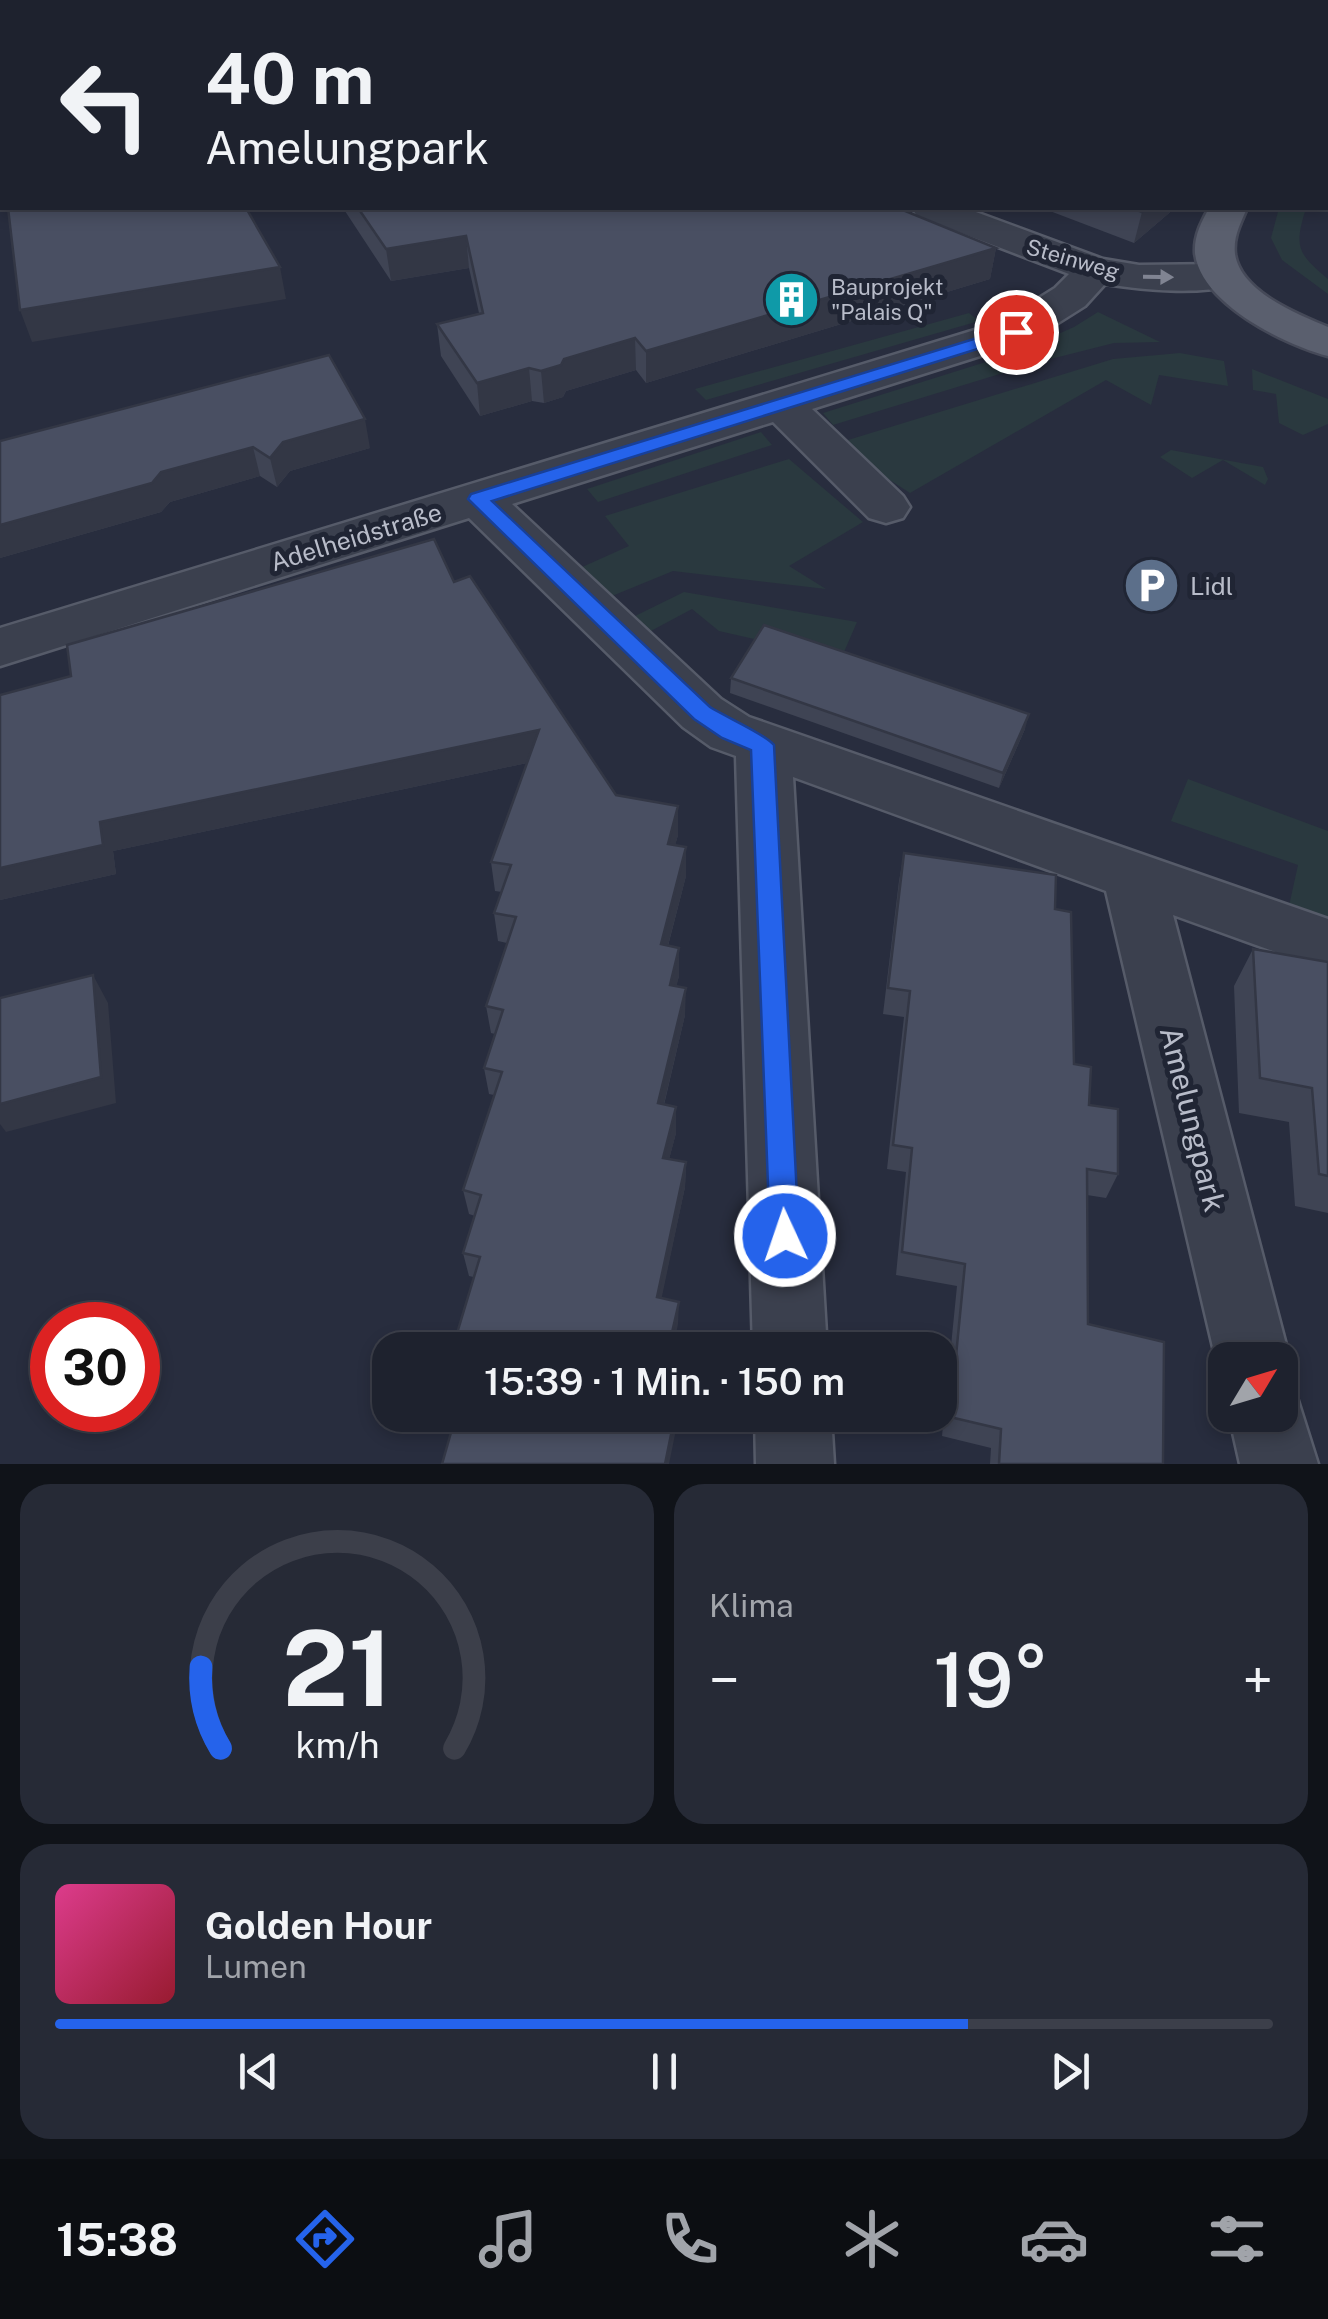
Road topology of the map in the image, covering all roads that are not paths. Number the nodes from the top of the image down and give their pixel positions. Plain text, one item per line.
1 (936, 210) edge
2 (1226, 210) edge
3 (1095, 270) junction
4 (1222, 276) junction
5 (1328, 343) edge
6 (784, 406) junction
7 (478, 499) junction
8 (886, 507) dead end
9 (0, 647) edge
10 (762, 745) junction
11 (1134, 877) junction
12 (1328, 945) edge
13 (789, 1332) edge
14 (1249, 1342) edge
15 (794, 1432) edge
16 (1271, 1432) edge
17 (795, 1464) edge
18 (1279, 1464) edge

1 - 3 street, Steinweg
2 - 4 main road
3 -> 4 street, Steinweg
3 - 6 street, Adelheidstraße
4 - 5 main road
6 - 7 street, Adelheidstraße
6 - 8 street
7 - 9 street, Adelheidstraße
7 - 10 street
10 - 11 street
10 - 13 street
11 - 12 street
11 - 14 street, Amelungpark
15 - 17 street
16 - 18 street

